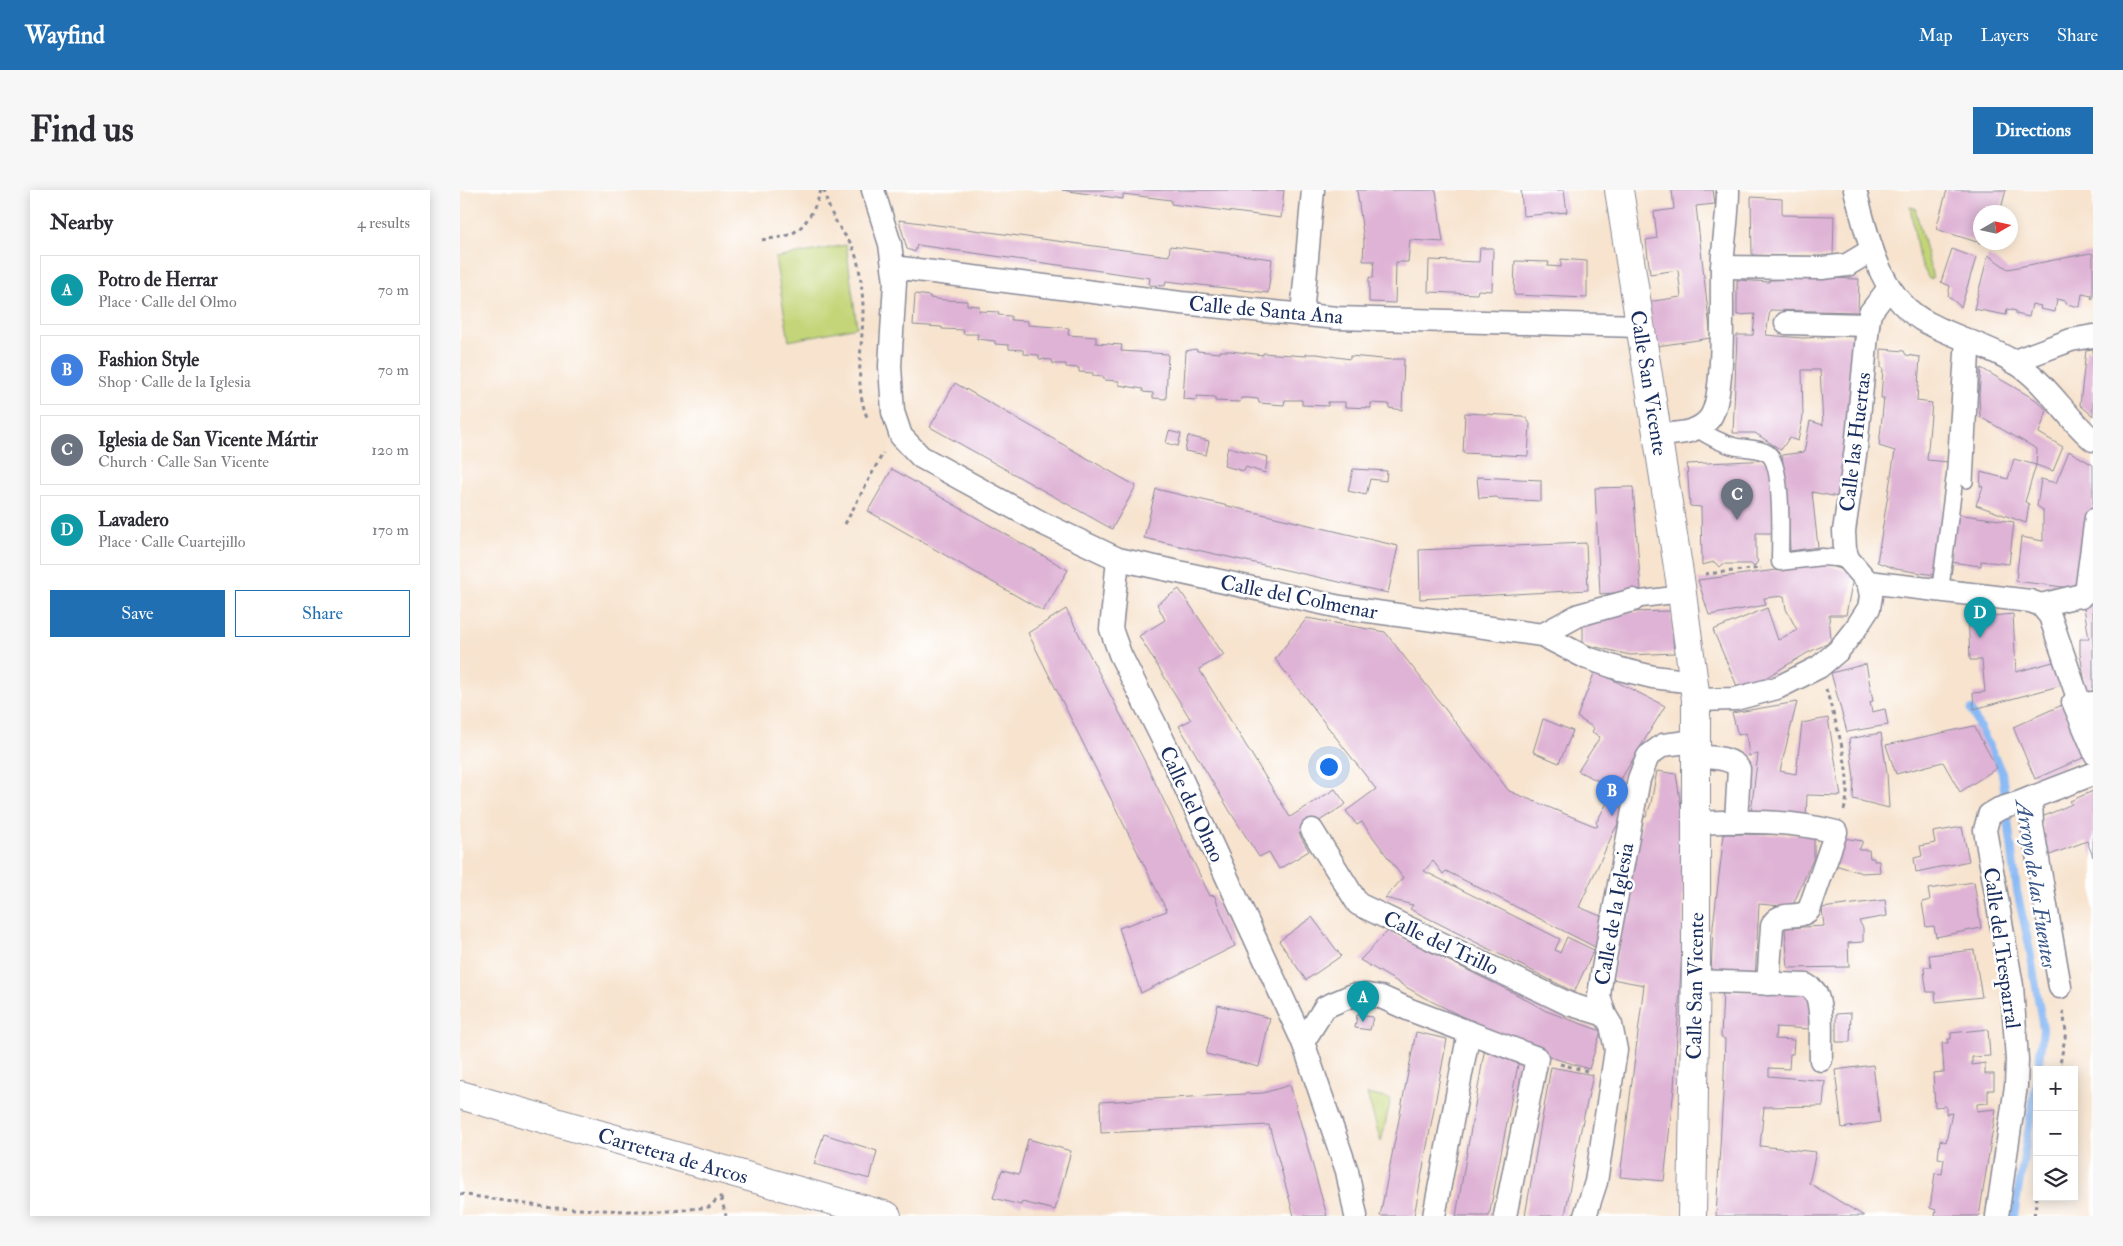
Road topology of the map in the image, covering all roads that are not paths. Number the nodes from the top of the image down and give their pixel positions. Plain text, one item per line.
1 (873, 190) edge
2 (1313, 190) edge
3 (1619, 190) edge
4 (1728, 190) edge
5 (1854, 190) edge
6 (1872, 250) junction
7 (893, 267) junction
8 (1722, 267) junction
9 (1889, 288) junction
10 (1302, 315) junction
11 (1786, 323) dead end
12 (1868, 325) junction
13 (1640, 326) junction
14 (2093, 336) edge
15 (1969, 340) junction
16 (2012, 362) junction
17 (1698, 429) junction
18 (1658, 435) junction
19 (2093, 440) edge
20 (1967, 482) dead end
21 (2093, 517) edge
22 (1848, 559) junction
23 (1118, 560) junction
24 (1868, 582) junction
25 (1681, 585) junction
26 (1940, 591) junction
27 (2089, 594) edge
28 (1633, 600) joint
29 (2041, 605) junction
30 (1542, 635) junction
31 (1695, 691) junction
32 (2086, 701) edge
33 (2093, 728) edge
34 (1696, 749) junction
35 (2093, 756) edge
36 (2093, 774) edge
37 (2016, 803) junction
38 (1736, 822) junction
39 (1696, 823) junction
40 (1312, 830) dead end
41 (1695, 981) junction
42 (1768, 984) junction
43 (2060, 987) road end
44 (1604, 1015) junction
45 (1469, 1032) junction
46 (1303, 1042) junction
47 (1821, 1060) dead end
48 (460, 1095) edge
49 (1596, 1182) junction
50 (887, 1216) edge
51 (1356, 1216) edge
52 (1434, 1216) edge
53 (1505, 1216) edge
54 (1585, 1216) edge
55 (1602, 1216) edge
56 (1692, 1216) edge
57 (1997, 1216) edge

1 - 7 street
2 - 10 street
3 - 13 street, Calle San Vicente
4 - 8 street
5 - 6 street
6 - 8 street
6 - 9 street
7 - 10 street, Calle de Santa Ana
7 - 23 street, Calle del Colmenar
8 - 17 street
9 - 12 street, Calle las Huertas
9 - 15 street
10 - 13 street, Calle de Santa Ana
11 - 12 street
12 - 22 street, Calle las Huertas
13 - 18 street, Calle San Vicente
14 - 16 street
15 - 16 street
15 - 20 lane
15 - 26 street
16 - 19 street
17 - 18 street
17 - 22 street, Calle San Vicente
18 - 25 street, Calle San Vicente
21 - 27 street
22 - 24 street
23 - 30 street, Calle del Colmenar
23 - 46 street, Calle del Olmo
24 - 26 street
24 - 31 street
25 - 28 street
25 - 31 street, Calle San Vicente
26 - 29 street
27 - 29 street
28 - 30 street
29 - 32 street
30 - 31 street, Calle del Colmenar
31 - 34 street, Calle San Vicente
32 - 33 street
32 - 35 street
34 - 38 street
34 - 39 street, Calle San Vicente
34 - 44 street, Calle de la Iglesia
36 - 37 street
37 - 43 street
37 - 57 street, Calle del Tresparral
38 - 39 street
38 - 42 street
39 - 41 street, Calle San Vicente
40 - 44 street, Calle del Trillo
41 - 42 street
41 - 56 street, Calle San Vicente
42 - 47 street
44 - 49 street, Calle de la Iglesia
45 - 46 street
45 - 52 street
45 - 53 street
46 - 51 street, Calle del Olmo
48 - 50 street, Carretera de Arcos
49 - 54 street, Calle de la Iglesia
49 - 55 street, Calle de la Iglesia

